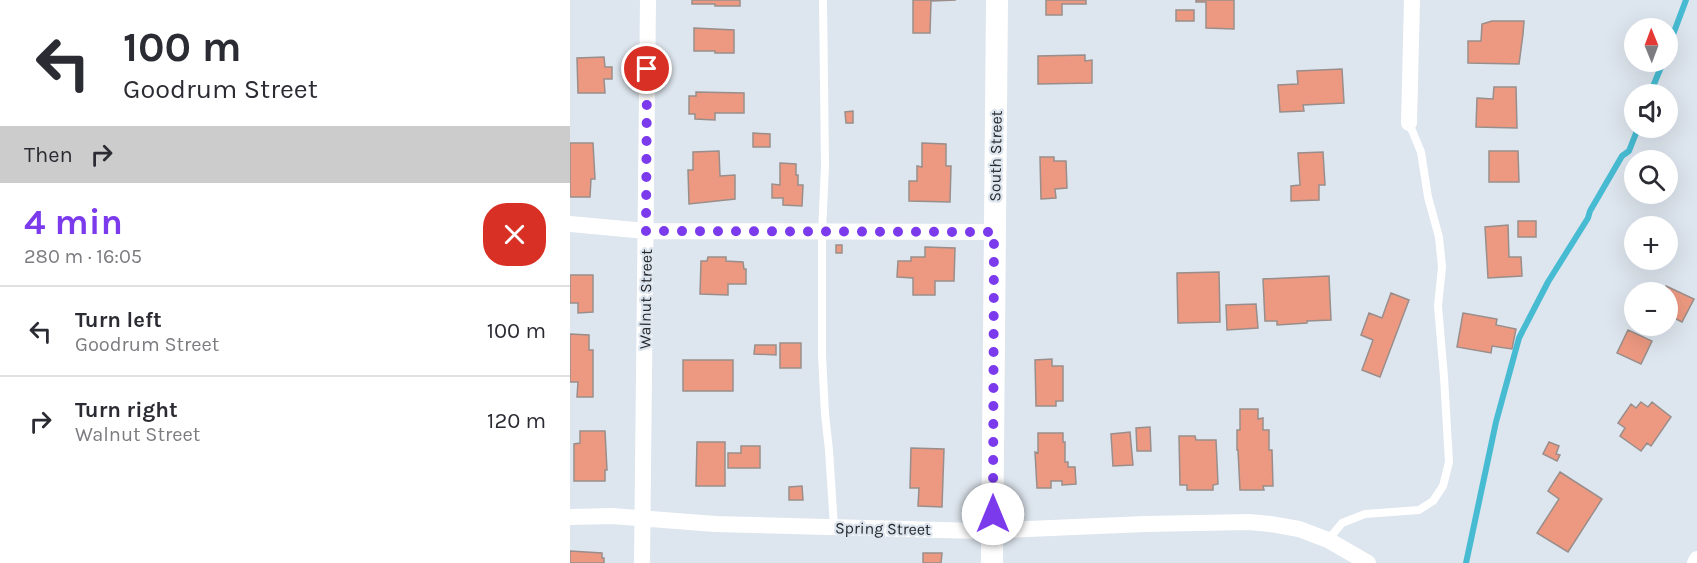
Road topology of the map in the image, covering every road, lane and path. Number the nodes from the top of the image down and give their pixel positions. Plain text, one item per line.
1 (648, 0) edge
2 (824, 0) edge
3 (996, 0) edge
4 (1412, 0) edge
5 (1409, 123) joint
6 (570, 224) edge
7 (646, 231) junction
8 (822, 232) junction
9 (994, 232) junction
10 (570, 518) edge
11 (643, 520) junction
12 (834, 527) junction
13 (993, 530) junction
14 (1328, 540) junction
15 (642, 563) edge
16 (992, 563) edge
17 (1368, 563) edge

1 - 7 street, Walnut Street
2 - 8 lane
3 - 9 street, South Street
4 - 5 street
5 - 14 lane
6 - 7 street
7 - 8 street
7 - 11 street, Walnut Street
8 - 9 street
8 - 12 lane
9 - 13 street, South Street
10 - 11 street, Spring Street
11 - 12 street, Spring Street
11 - 15 street, Walnut Street
12 - 13 street, Spring Street
13 - 14 street, Spring Street
13 - 16 street, South Street
14 - 17 street, Spring Street

